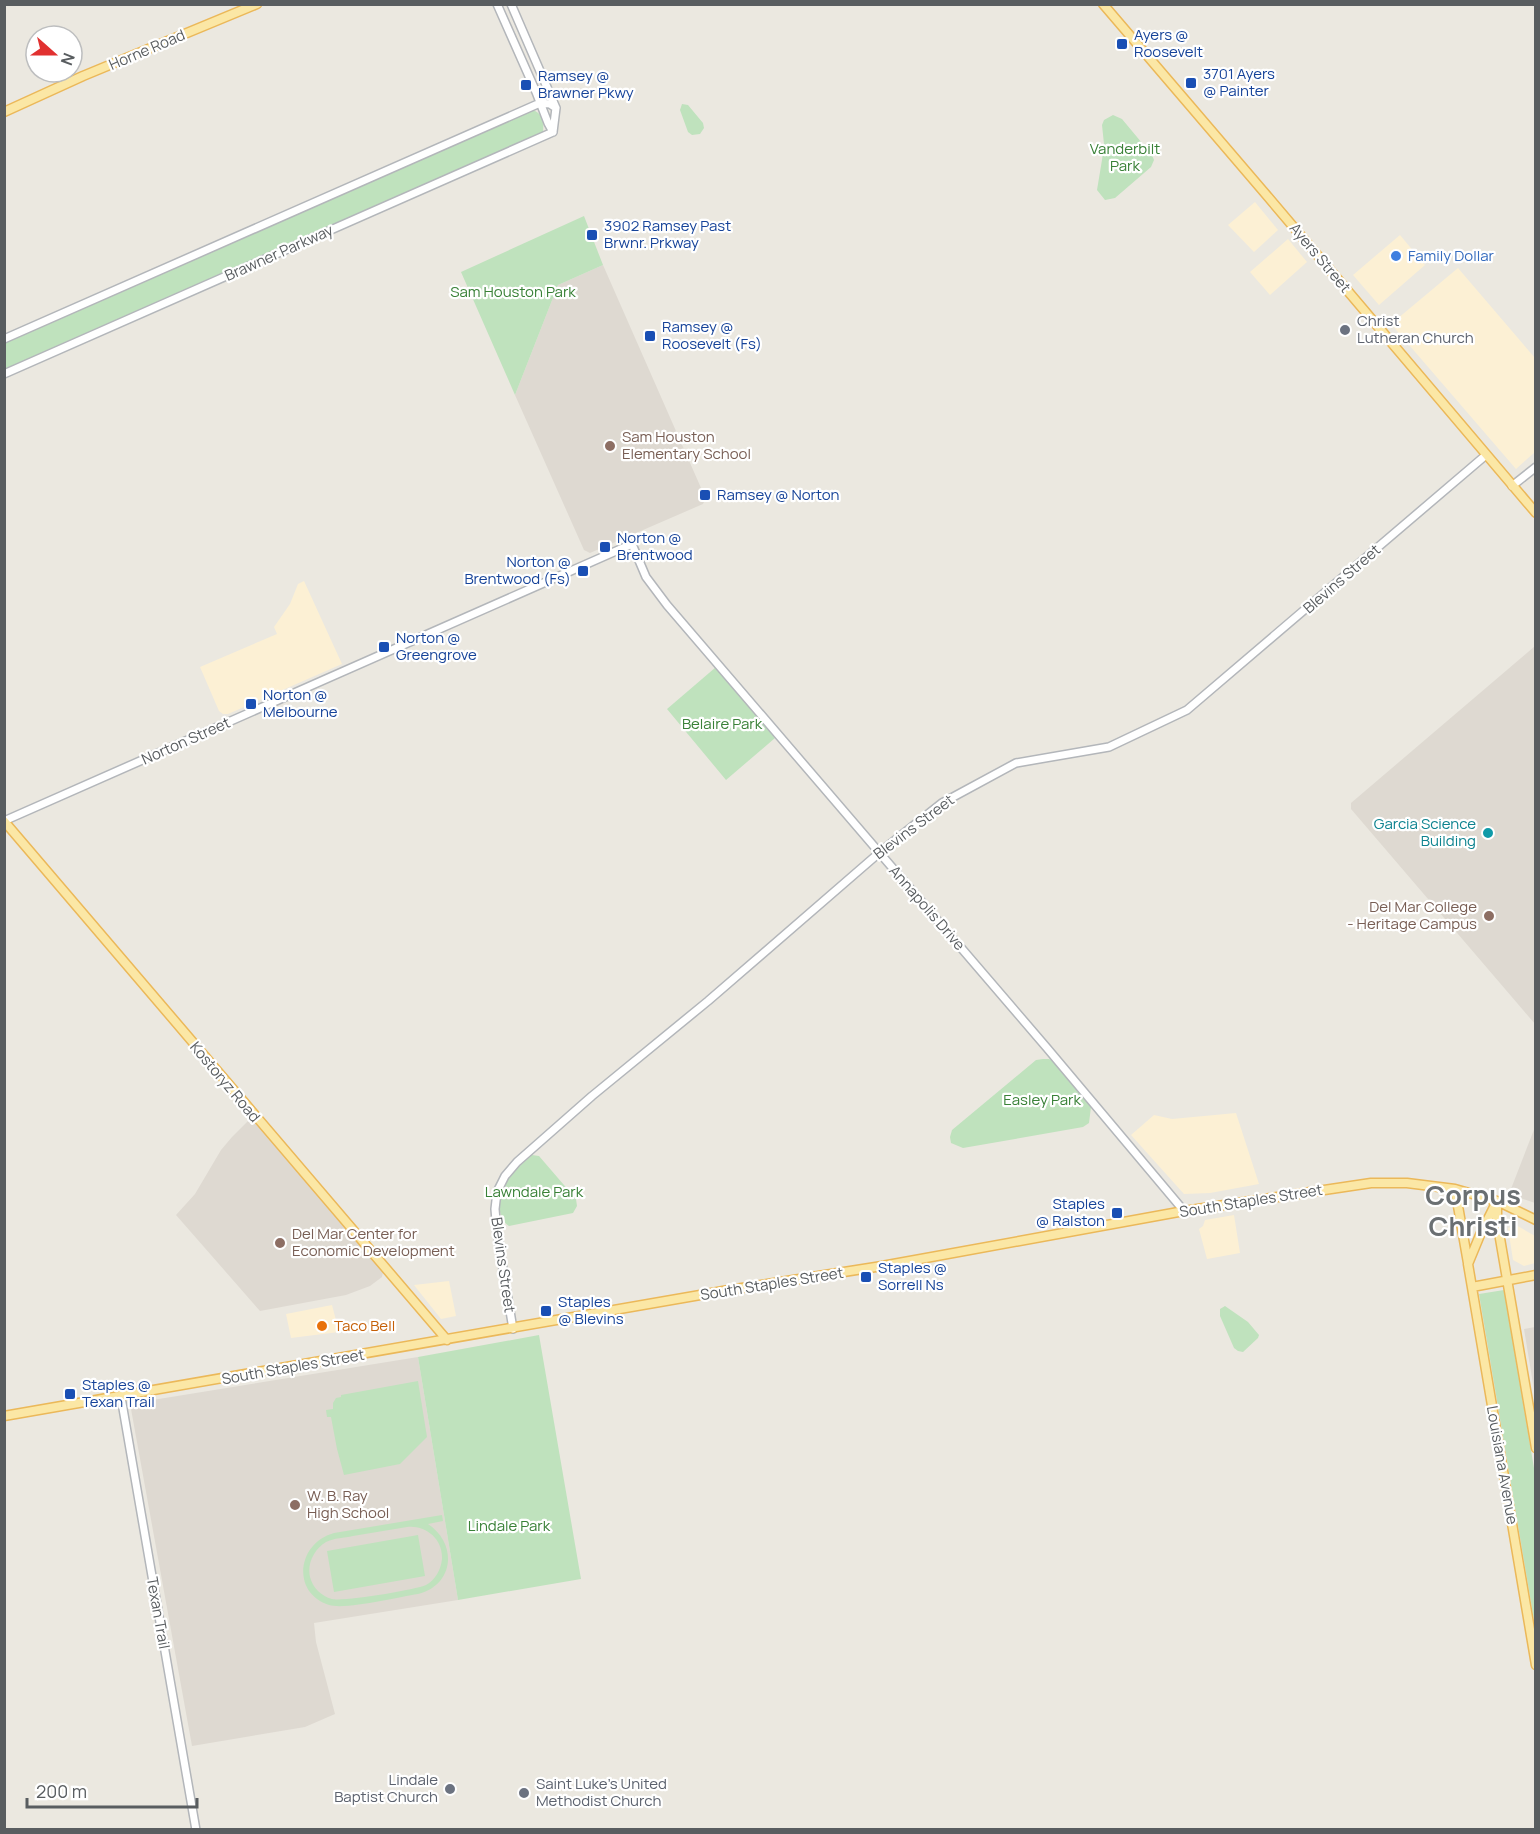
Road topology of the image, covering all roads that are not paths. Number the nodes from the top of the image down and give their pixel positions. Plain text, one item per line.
1 (257, 4) edge
2 (497, 4) edge
3 (511, 4) edge
4 (1103, 4) edge
5 (540, 103) junction
6 (556, 108) junction
7 (4, 112) edge
8 (554, 132) junction
9 (4, 339) edge
10 (4, 374) edge
11 (1486, 455) junction
12 (1536, 467) edge
13 (1512, 486) junction
14 (1536, 513) edge
15 (632, 544) joint
16 (4, 821) edge
17 (879, 853) junction
18 (1455, 1190) junction
19 (1497, 1201) junction
20 (1184, 1211) junction
21 (1536, 1220) edge
22 (1468, 1264) junction
23 (1536, 1275) edge
24 (1508, 1281) junction
25 (1472, 1287) junction
26 (513, 1329) junction
27 (447, 1340) junction
28 (122, 1397) junction
29 (4, 1416) edge
30 (1536, 1449) edge
31 (1536, 1665) edge
32 (196, 1830) edge

1 - 7 main road, Horne Road
2 - 5 street
3 - 6 street
4 - 11 main road, Ayers Street
5 - 6 street
5 - 8 street
5 - 9 street
6 - 8 street
8 - 10 street, Brawner Parkway
11 - 13 main road, Ayers Street
11 - 17 street, Blevins Street
12 - 13 street
13 - 14 main road, Ayers Street
15 - 16 street, Norton Street
15 - 17 street, Annapolis Drive
16 - 27 main road, Kostoryz Road
17 - 20 street, Annapolis Drive
17 - 26 street, Blevins Street
18 - 19 main road, South Staples Street
18 - 20 main road, South Staples Street
18 - 22 main road, Louisiana Avenue
19 - 21 main road, South Staples Street
19 - 22 main road
19 - 24 main road
20 - 26 main road, South Staples Street
22 - 25 main road, Louisiana Avenue
23 - 24 main road
24 - 25 main road
24 - 30 main road
25 - 31 main road, Louisiana Avenue
26 - 27 main road, South Staples Street
27 - 28 main road, South Staples Street
28 - 29 main road, South Staples Street
28 - 32 street, Texan Trail

